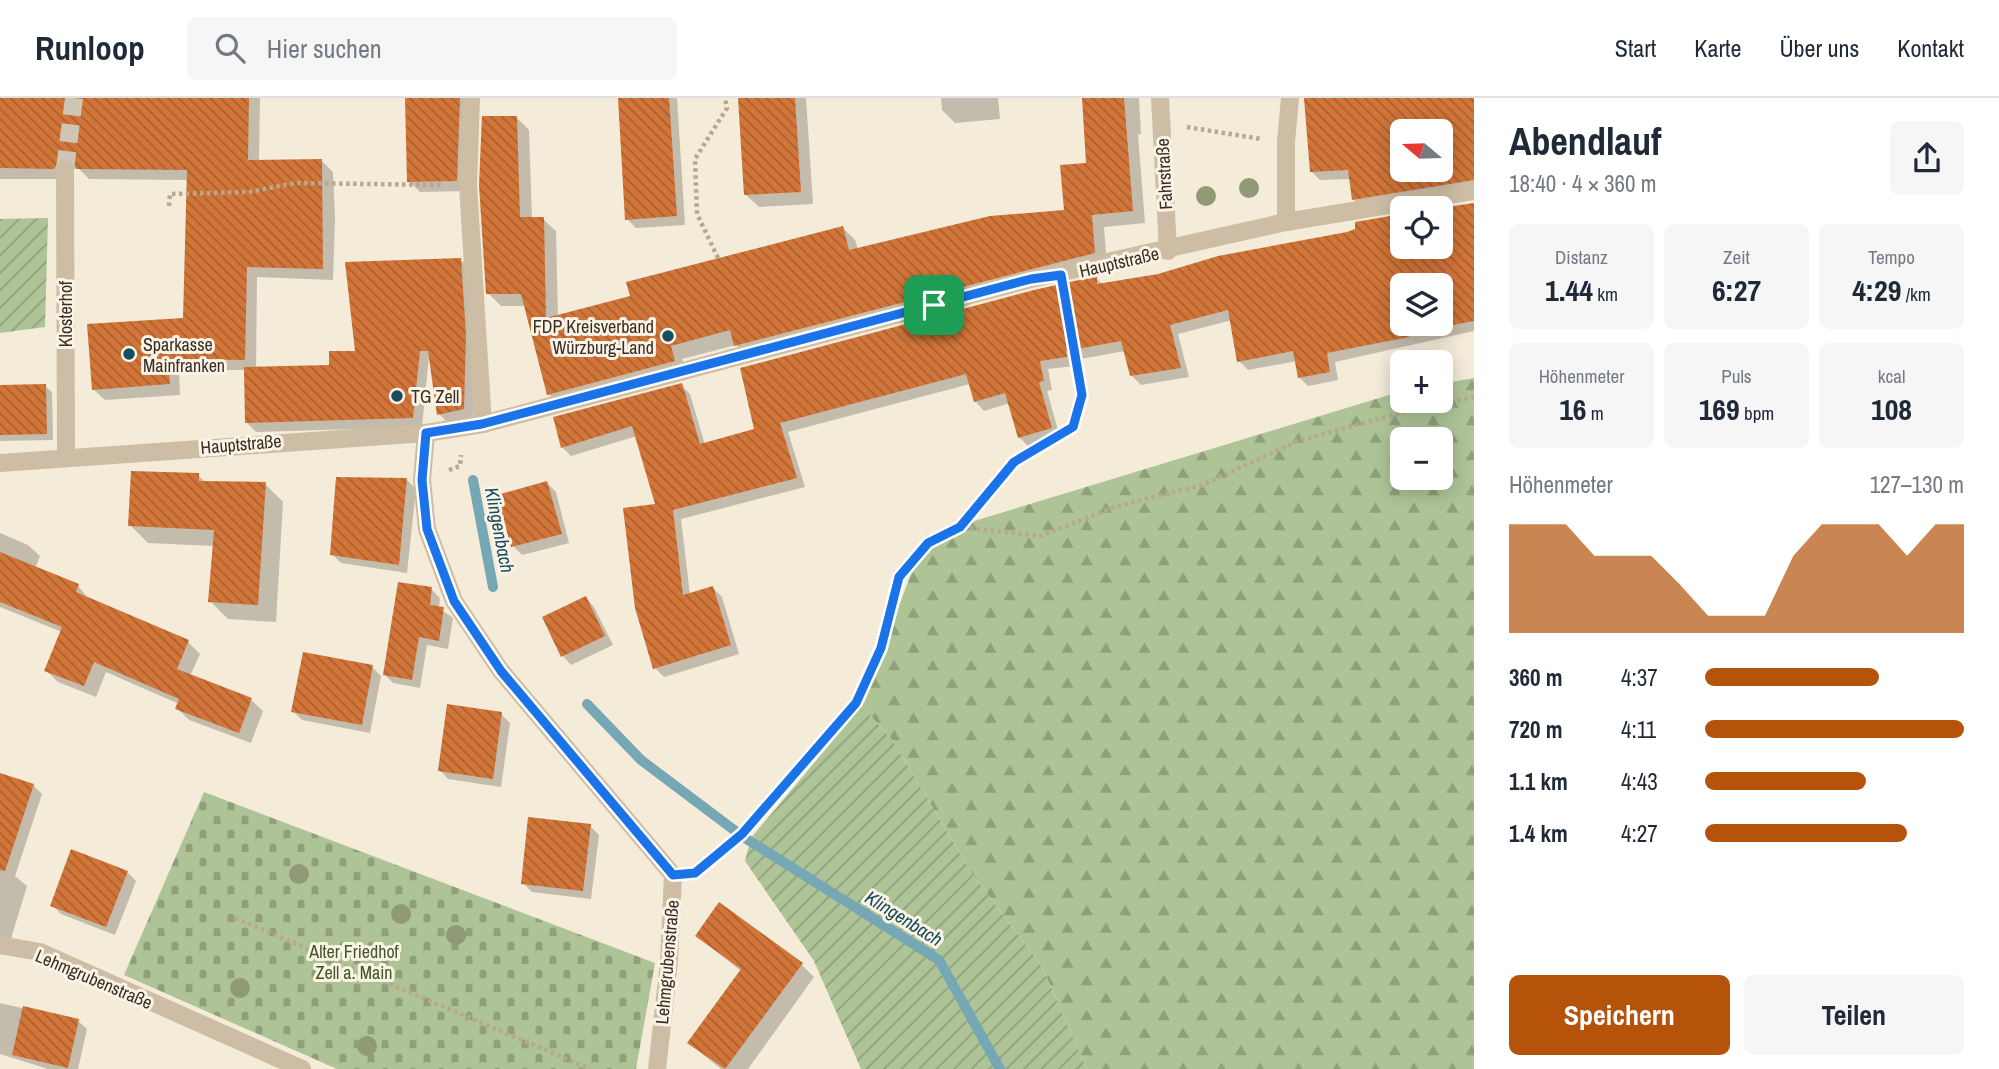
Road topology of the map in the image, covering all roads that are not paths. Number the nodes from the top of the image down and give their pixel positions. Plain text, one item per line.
1 (471, 98) edge
2 (1160, 98) edge
3 (1290, 98) edge
4 (65, 169) tunnel mouth
5 (1474, 191) edge
6 (1286, 222) junction
7 (1168, 251) junction
8 (482, 424) junction
9 (426, 433) junction
10 (65, 458) junction
11 (0, 463) edge
12 (0, 944) edge
13 (302, 1069) edge
14 (657, 1069) edge

1 - 8 street
2 - 7 street, Fahrstraße
3 - 6 street
4 - 10 street, Klosterhof
5 - 6 street, Hauptstraße
6 - 7 street, Hauptstraße
7 - 8 street, Hauptstraße
8 - 9 street, Hauptstraße
9 - 10 street, Hauptstraße
9 - 14 street, Lehmgrubenstraße
10 - 11 street, Hauptstraße
12 - 13 street, Lehmgrubenstraße

